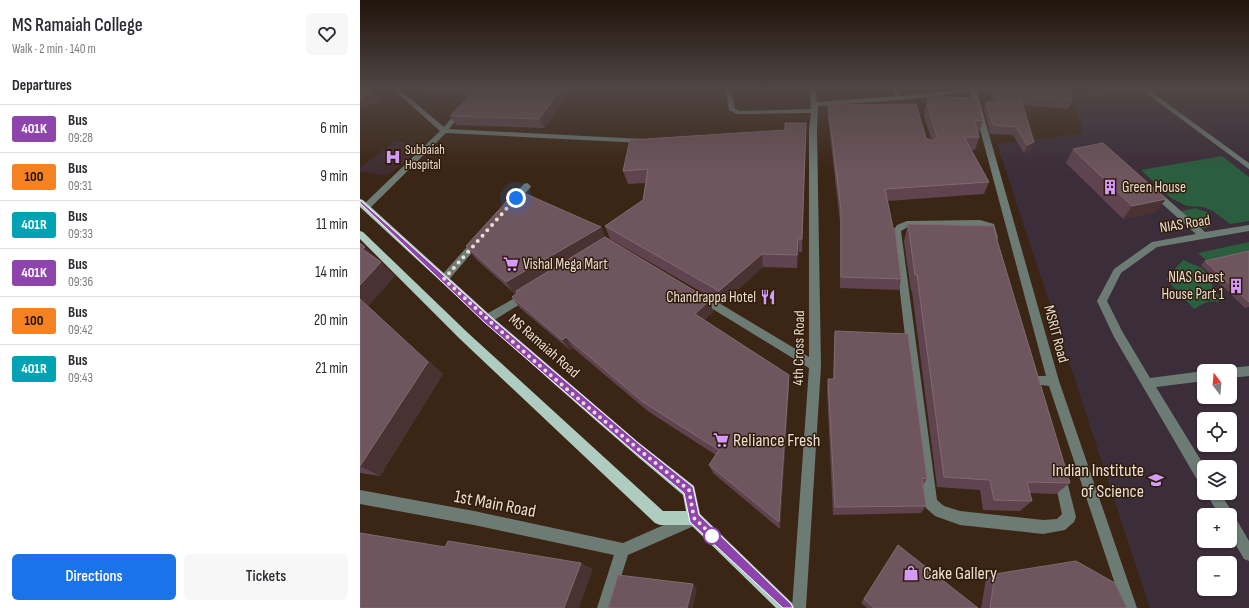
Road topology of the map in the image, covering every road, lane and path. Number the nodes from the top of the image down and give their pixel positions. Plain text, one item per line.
1 (427, 116) edge
2 (456, 116) edge
3 (812, 116) edge
4 (980, 116) edge
5 (1180, 116) edge
6 (444, 131) junction
7 (648, 140) edge
8 (1249, 167) edge
9 (1145, 184) edge
10 (526, 186) dead end
11 (363, 205) edge
12 (506, 209) edge
13 (1249, 228) edge
14 (485, 232) edge
15 (360, 234) edge
16 (1204, 236) junction
17 (996, 250) edge
18 (444, 279) junction
19 (532, 291) edge
20 (692, 292) edge
21 (487, 319) junction
22 (815, 366) junction
23 (1249, 371) edge
24 (1237, 372) edge
25 (1197, 377) edge
26 (1053, 381) junction
27 (1148, 383) junction
28 (1039, 401) edge
29 (1056, 462) edge
30 (1197, 466) edge
31 (360, 497) edge
32 (694, 518) junction
33 (1237, 534) edge
34 (623, 550) junction
35 (1249, 554) edge
36 (604, 608) edge
37 (787, 608) edge
38 (799, 608) edge
39 (1130, 608) edge

1 - 6 street
2 - 6 street
3 - 22 street, 4th Cross Road
4 - 26 street, MSRIT Road
5 - 8 street
6 - 7 street
6 - 11 street
9 - 16 street
10 - 12 street
11 - 18 main road, MS Ramaiah Road
13 - 16 street, NIAS Road
14 - 18 street
15 - 32 main road
16 - 27 street, NIAS Road
17 - 29 street
18 - 21 main road, MS Ramaiah Road
19 - 21 street
20 - 22 street
21 - 32 main road, MS Ramaiah Road
22 - 38 street, 4th Cross Road
23 - 24 street
25 - 27 street
26 - 28 street
26 - 39 street, MSRIT Road
27 - 30 street
31 - 34 street, 1st Main Road
32 - 34 street
32 - 37 main road
33 - 35 street
34 - 36 street

